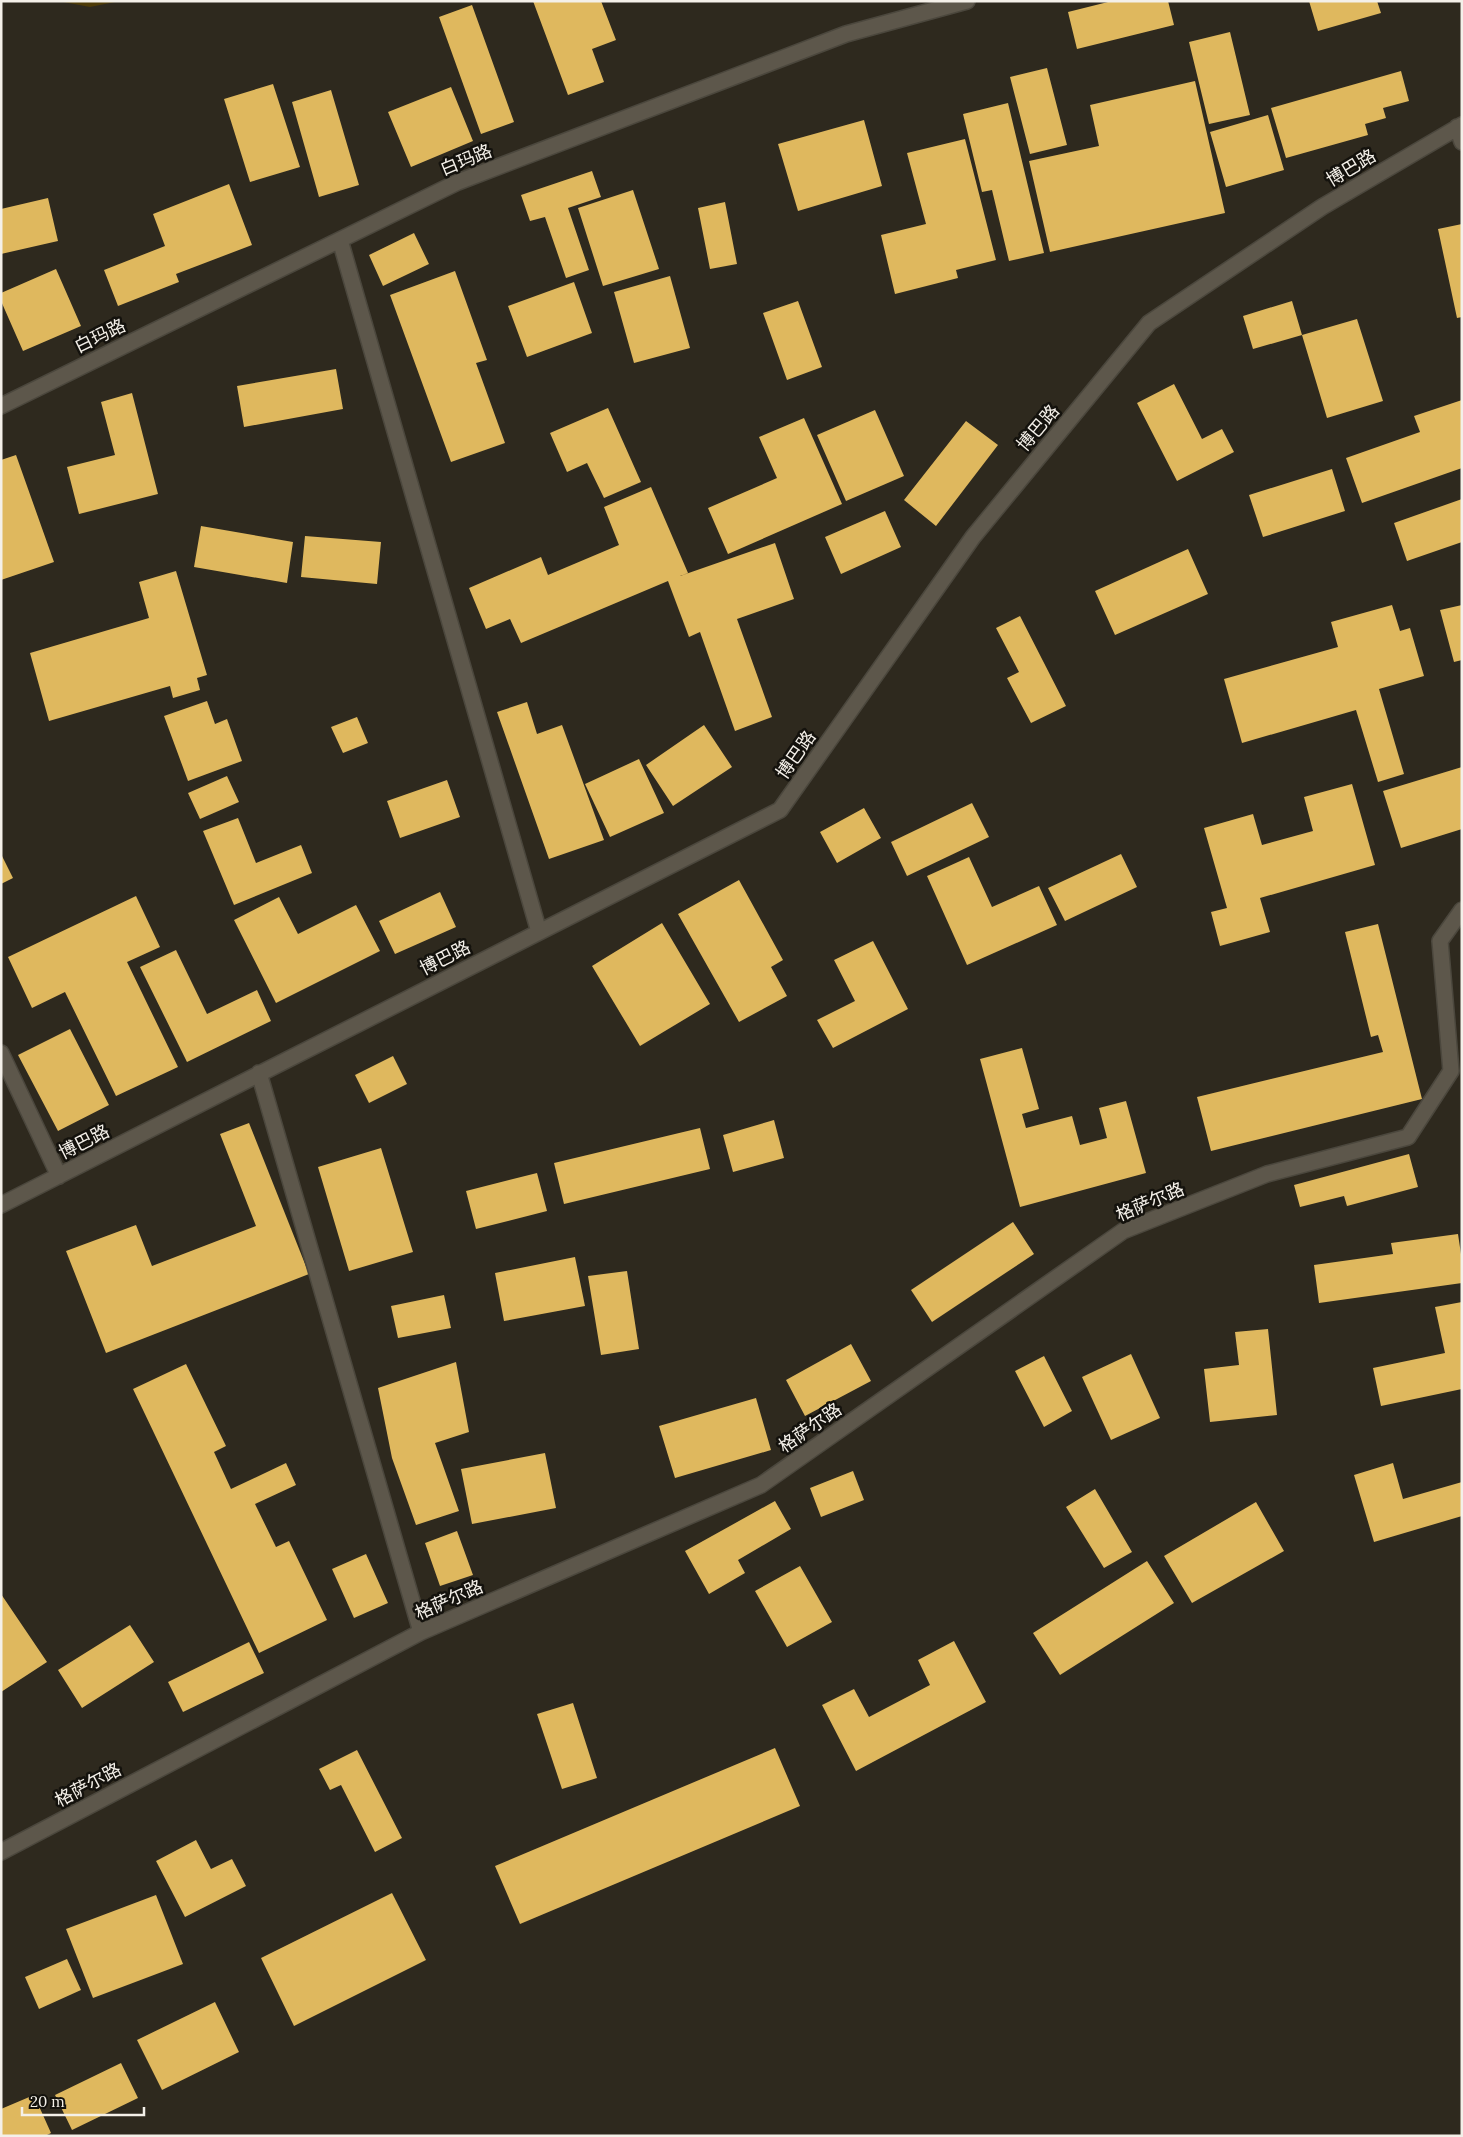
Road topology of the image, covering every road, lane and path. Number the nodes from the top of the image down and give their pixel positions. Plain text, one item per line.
1 (967, 1) edge
2 (1460, 126) edge
3 (1462, 142) edge
4 (340, 240) junction
5 (1, 406) edge
6 (1462, 910) edge
7 (539, 932) junction
8 (1, 1053) edge
9 (259, 1073) junction
10 (59, 1176) junction
11 (1, 1205) edge
12 (421, 1632) junction
13 (1, 1852) edge

1 - 4 street, 白玛路
2 - 3 street
2 - 7 street, 博巴路
4 - 5 street, 白玛路
4 - 7 street
6 - 12 street, 格萨尔路
7 - 9 street, 博巴路
8 - 10 street
9 - 10 street, 博巴路
9 - 12 street
10 - 11 street, 博巴路
12 - 13 street, 格萨尔路

